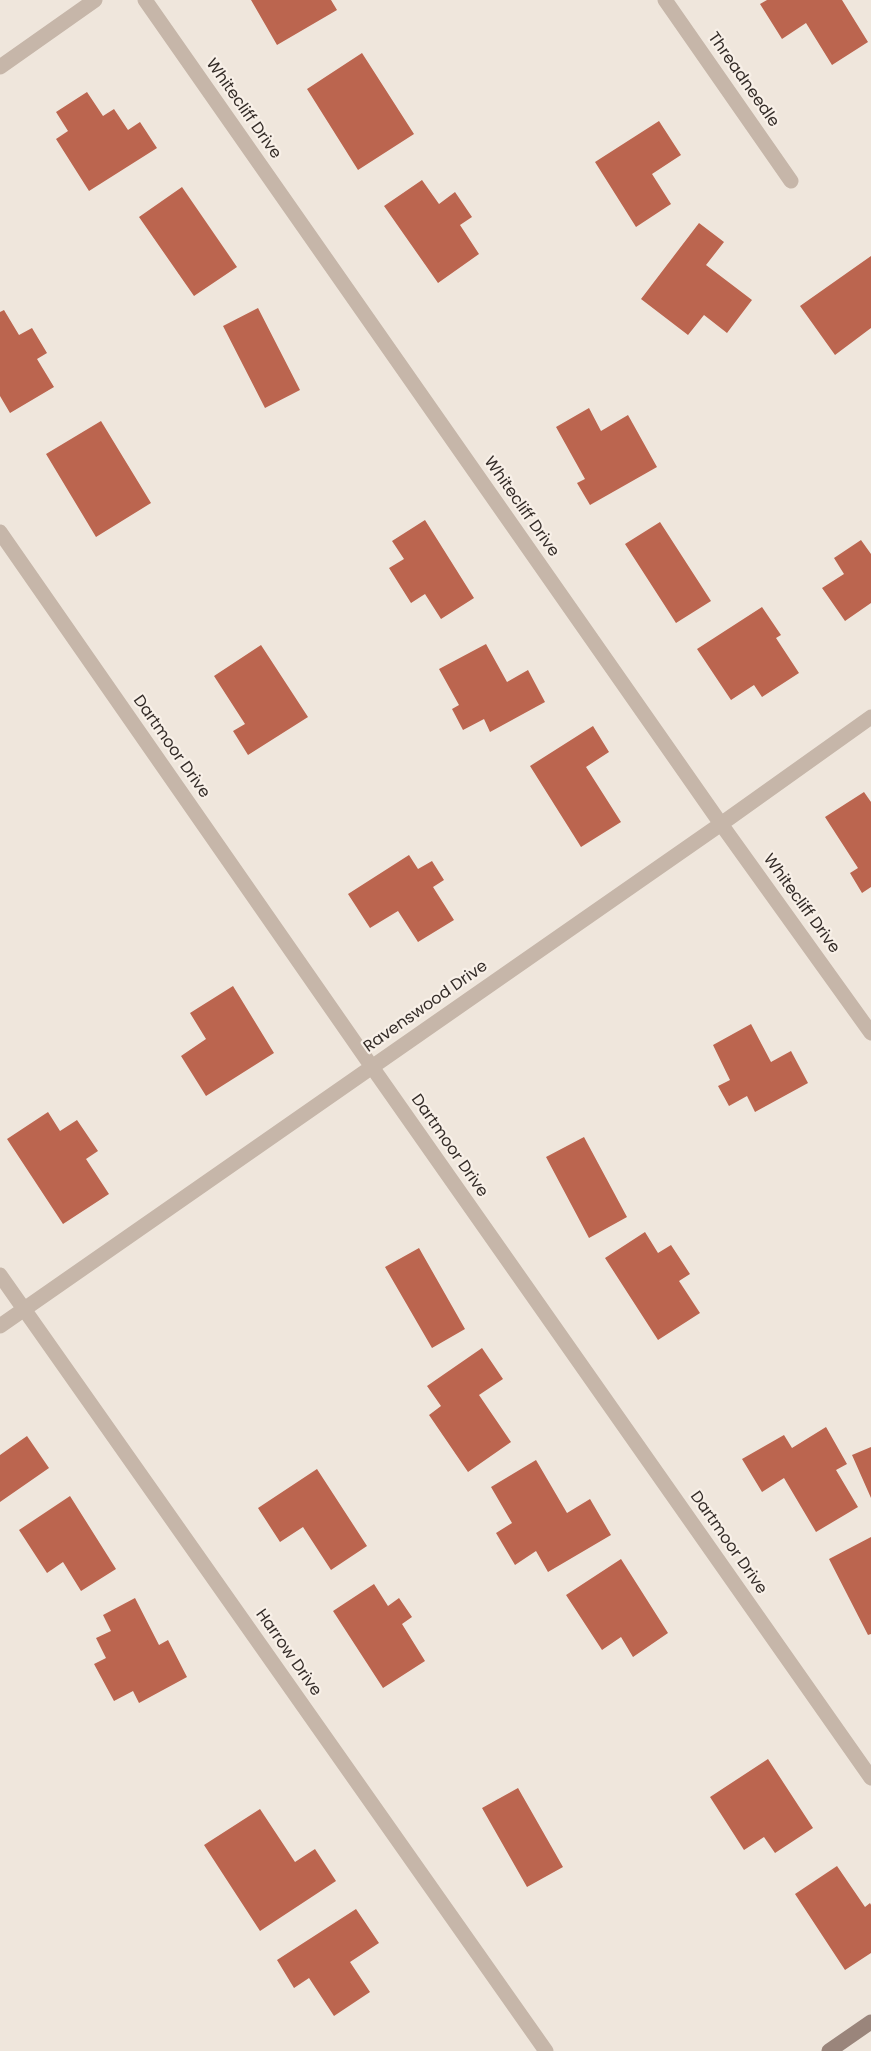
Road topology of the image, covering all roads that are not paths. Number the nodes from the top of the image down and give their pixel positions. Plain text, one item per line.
1 (95, 0) edge
2 (145, 0) edge
3 (665, 0) edge
4 (0, 67) edge
5 (791, 180) dead end
6 (0, 532) edge
7 (871, 717) edge
8 (721, 824) junction
9 (871, 1033) edge
10 (372, 1067) junction
11 (0, 1275) edge
12 (24, 1310) junction
13 (0, 1326) edge
14 (871, 1778) edge
15 (871, 2022) edge
16 (546, 2051) edge
17 (829, 2051) edge

1 - 4 street
2 - 8 street, Whitecliff Drive
3 - 5 street, Threadneedle
6 - 10 street, Dartmoor Drive
7 - 8 street, Ravenswood Drive
8 - 9 street, Whitecliff Drive
8 - 10 street, Ravenswood Drive
10 - 12 street, Ravenswood Drive
10 - 14 street, Dartmoor Drive
11 - 12 street, Harrow Drive
12 - 13 street, Ravenswood Drive
12 - 16 street, Harrow Drive
15 - 17 main road

